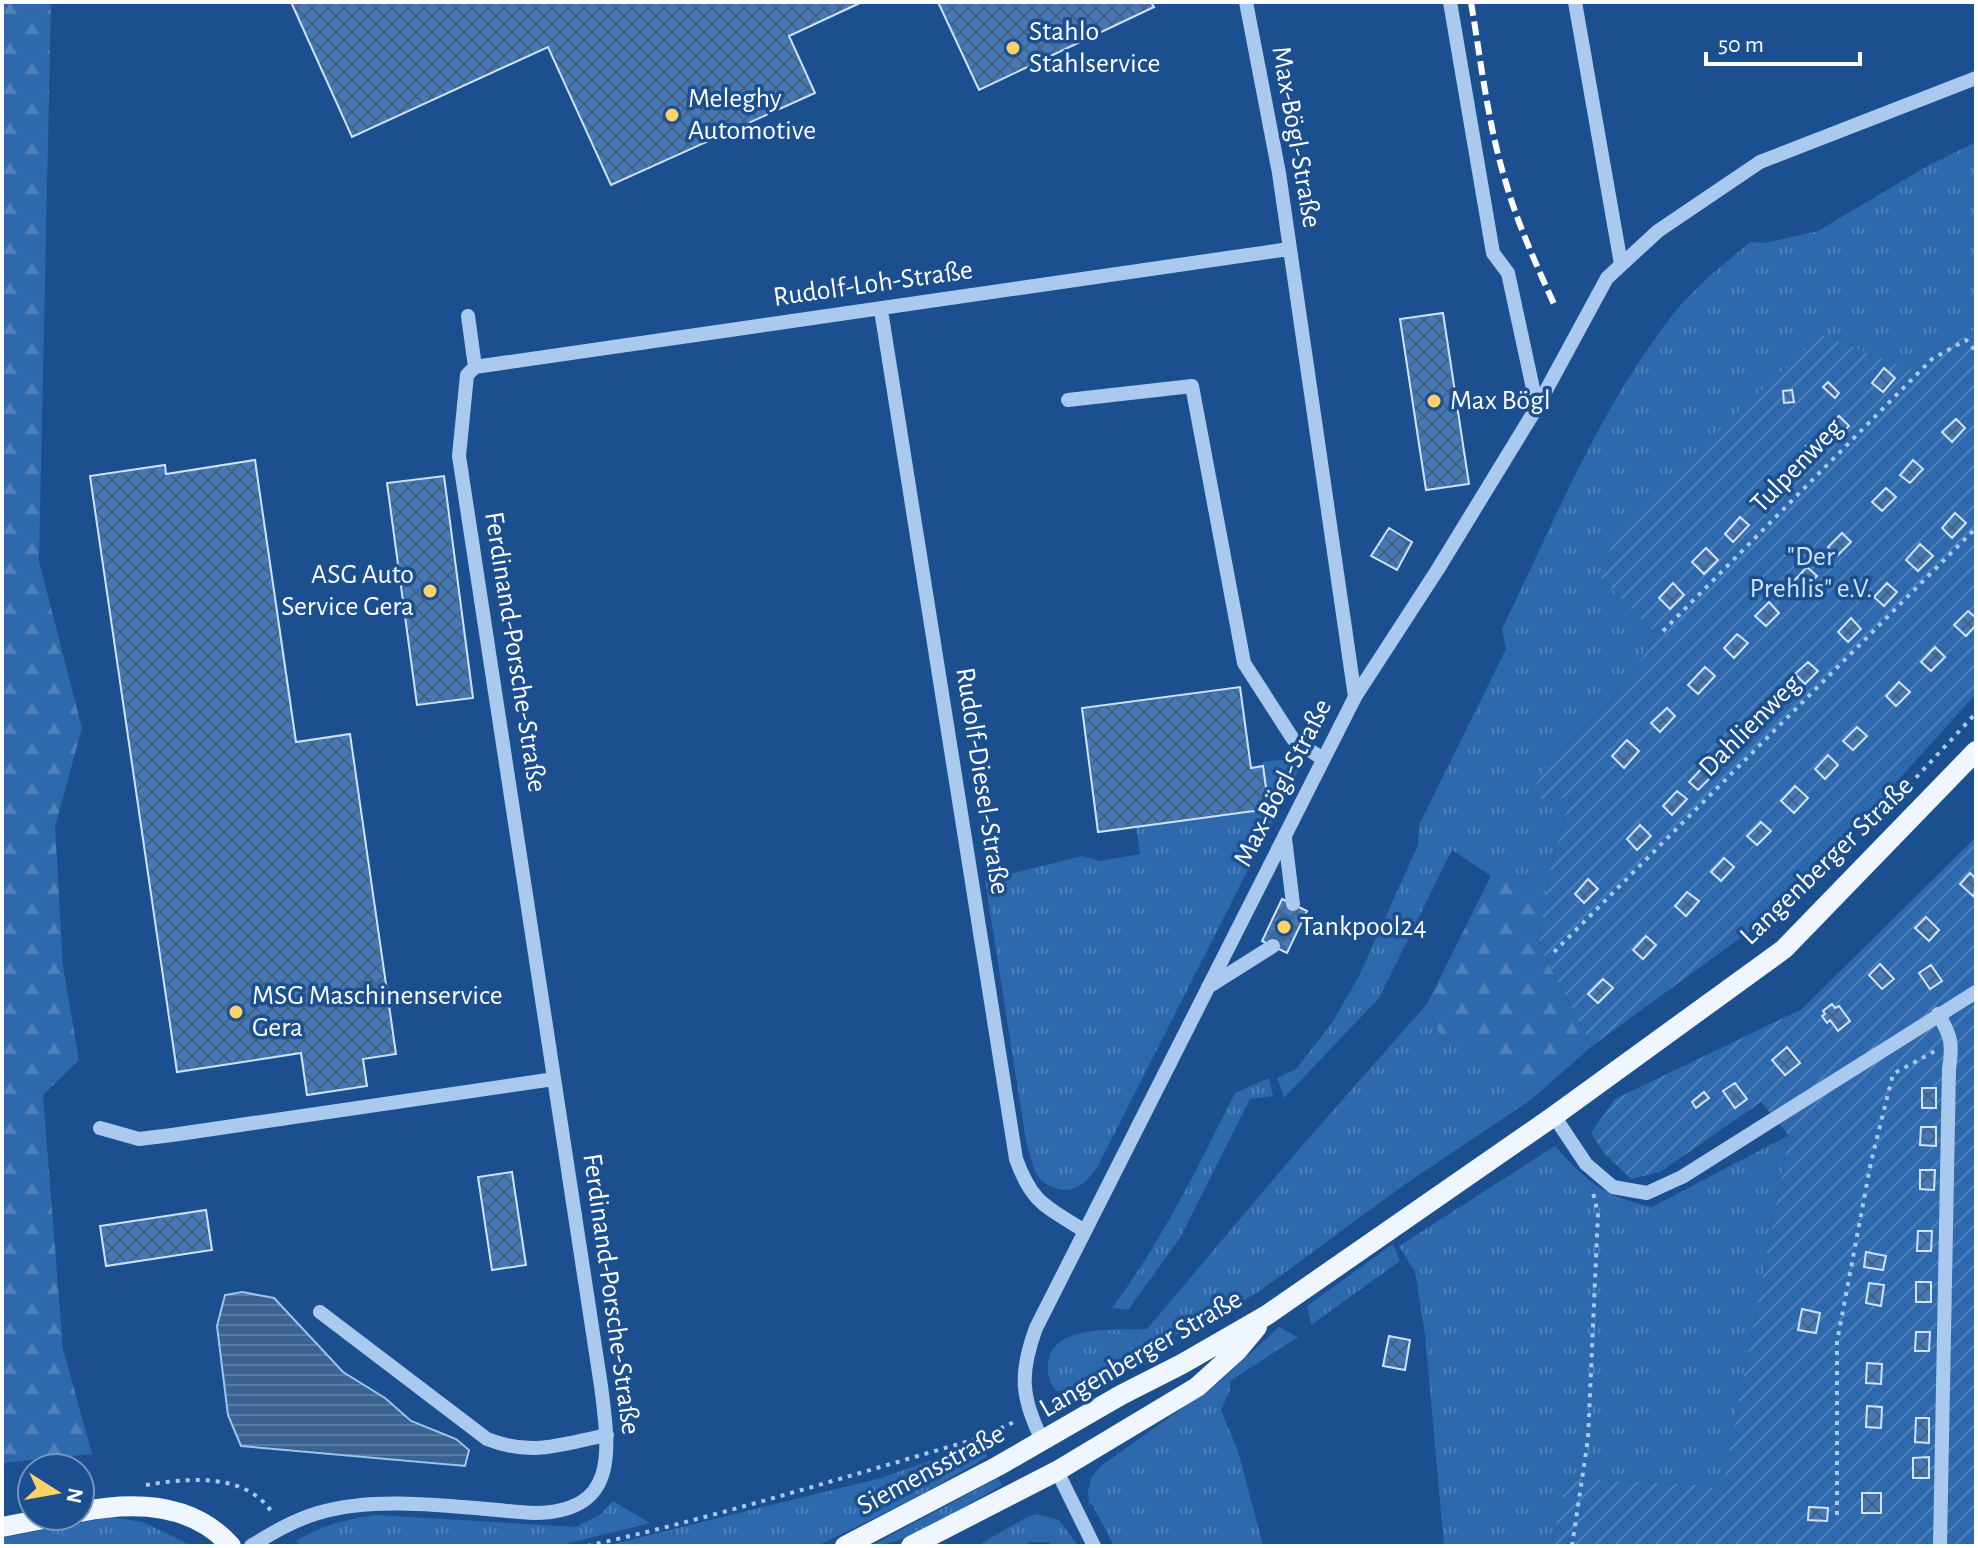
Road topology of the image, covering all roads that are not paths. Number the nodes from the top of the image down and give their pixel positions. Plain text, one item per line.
1 (1246, 2) edge
2 (1450, 2) edge
3 (1575, 2) edge
4 (1976, 78) edge
5 (1289, 249) junction
6 (1621, 264) junction
7 (881, 310) junction
8 (468, 316) dead end
9 (471, 371) junction
10 (1068, 400) dead end
11 (1537, 407) junction
12 (1355, 697) junction
13 (1976, 751) edge
14 (1323, 759) junction
15 (1285, 838) junction
16 (1293, 904) tunnel mouth
17 (1273, 946) tunnel mouth
18 (1208, 987) junction
19 (1976, 992) edge
20 (1938, 1014) junction
21 (554, 1079) junction
22 (1554, 1116) junction
23 (100, 1128) dead end
24 (1083, 1230) junction
25 (320, 1312) dead end
26 (1267, 1315) junction
27 (607, 1435) junction
28 (1043, 1442) junction
29 (1057, 1471) junction
30 (96, 1509) edge
31 (231, 1546) edge
32 (251, 1546) edge
33 (845, 1546) edge
34 (911, 1546) edge
35 (1094, 1546) edge
36 (1940, 1546) edge

1 - 5 street, Max-Bögl-Straße
2 - 11 street
3 - 6 street
4 - 6 street
5 - 7 street, Rudolf-Loh-Straße
5 - 12 street, Max-Bögl-Straße
6 - 11 street
7 - 9 street, Rudolf-Loh-Straße
7 - 24 street, Rudolf-Diesel-Straße
8 - 9 street, Ferdinand-Porsche-Straße
9 - 21 street, Ferdinand-Porsche-Straße
10 - 14 street
11 - 12 street
12 - 14 street, Max-Bögl-Straße
13 - 22 main road, Langenberger Straße
14 - 15 street, Max-Bögl-Straße
15 - 16 street
15 - 18 street, Max-Bögl-Straße
17 - 18 street
18 - 24 street, Max-Bögl-Straße
19 - 20 street
20 - 22 street
20 - 36 street
21 - 23 street
21 - 27 street, Ferdinand-Porsche-Straße
22 - 26 main road, Langenberger Straße
24 - 28 street, Max-Bögl-Straße
25 - 27 street
26 - 28 main road, Langenberger Straße
26 - 29 main road, Langenberger Straße
27 - 32 street, Ferdinand-Porsche-Straße
28 - 29 main road
28 - 33 main road, Siemensstraße
29 - 34 main road, Siemensstraße
29 - 35 street
30 - 31 main road

